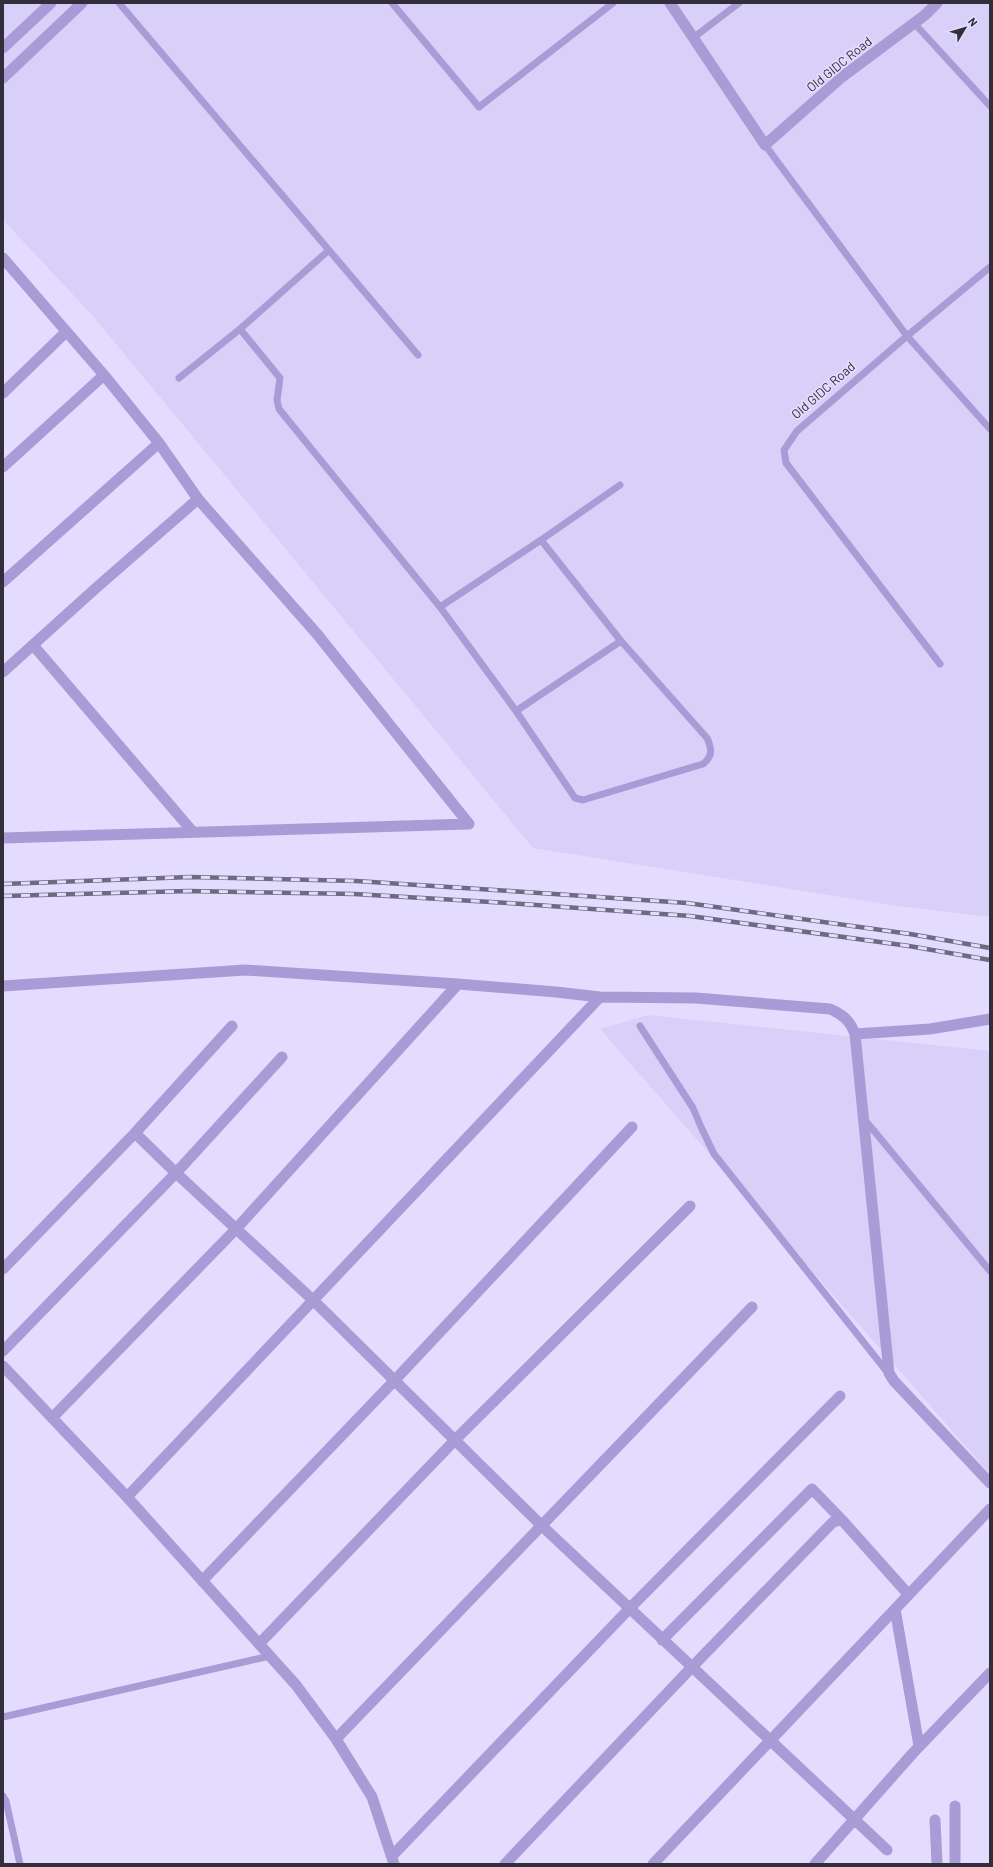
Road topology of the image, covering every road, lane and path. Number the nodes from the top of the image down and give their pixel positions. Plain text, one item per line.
1 (51, 3) edge
2 (82, 3) edge
3 (119, 3) edge
4 (392, 3) edge
5 (613, 3) edge
6 (670, 3) edge
7 (739, 3) edge
8 (937, 3) edge
9 (914, 23) junction
10 (693, 38) junction
11 (3, 48) edge
12 (3, 78) edge
13 (990, 106) edge
14 (765, 145) junction
15 (329, 250) junction
16 (3, 258) edge
17 (990, 267) edge
18 (240, 329) junction
19 (66, 332) junction
20 (907, 336) junction
21 (418, 355) dead end
22 (104, 375) junction
23 (179, 378) dead end
24 (3, 393) edge
25 (990, 429) edge
26 (159, 443) junction
27 (3, 467) edge
28 (620, 485) dead end
29 (198, 499) junction
30 (541, 540) junction
31 (3, 582) edge
32 (440, 607) junction
33 (621, 641) junction
34 (33, 645) junction
35 (940, 664) dead end
36 (3, 672) edge
37 (516, 711) junction
38 (193, 832) junction
39 (3, 838) edge
40 (458, 984) junction
41 (3, 986) edge
42 (600, 997) junction
43 (990, 1019) edge
44 (232, 1026) dead end
45 (640, 1026) dead end
46 (855, 1034) junction
47 (282, 1057) dead end
48 (864, 1119) junction
49 (632, 1127) dead end
50 (135, 1133) junction
51 (176, 1173) junction
52 (690, 1206) dead end
53 (236, 1229) junction
54 (3, 1269) edge
55 (990, 1271) edge
56 (314, 1301) junction
57 (752, 1307) dead end
58 (3, 1351) edge
59 (3, 1366) edge
60 (889, 1373) junction
61 (394, 1380) junction
62 (840, 1396) dead end
63 (52, 1418) junction
64 (455, 1440) junction
65 (990, 1483) edge
66 (127, 1498) junction
67 (990, 1510) edge
68 (842, 1520) junction
69 (541, 1525) junction
70 (202, 1581) junction
71 (908, 1594) junction
72 (630, 1608) junction
73 (895, 1609) junction
74 (662, 1640) junction
75 (260, 1644) junction
76 (270, 1656) junction
77 (692, 1667) junction
78 (990, 1672) edge
79 (3, 1717) edge
80 (336, 1739) junction
81 (770, 1740) junction
82 (919, 1746) junction
83 (3, 1796) edge
84 (955, 1806) dead end
85 (854, 1820) junction
86 (935, 1820) dead end
87 (887, 1850) dead end
88 (393, 1860) edge
89 (20, 1864) edge
90 (505, 1864) edge
91 (653, 1864) edge
92 (815, 1864) edge
93 (937, 1864) edge
94 (955, 1864) edge

1 - 11 street
2 - 12 street
3 - 15 lane
4 - 5 lane
6 - 10 street
7 - 10 lane
8 - 9 street, Old GIDC Road
9 - 13 lane
9 - 14 street, Old GIDC Road
10 - 14 street
14 - 20 lane
15 - 18 lane
15 - 21 lane
16 - 19 street
17 - 20 lane, Old GIDC Road
18 - 23 lane
18 - 32 lane
19 - 22 street
19 - 24 street
20 - 25 lane
20 - 35 lane, Old GIDC Road
22 - 26 street
22 - 27 street
26 - 29 street
26 - 31 street
28 - 30 lane
29 - 34 street
29 - 38 street
30 - 32 lane
30 - 33 lane
32 - 37 lane
33 - 37 lane
33 - 37 lane
34 - 36 street
34 - 38 street
38 - 39 street
40 - 41 street
40 - 42 street
40 - 53 street
42 - 46 street
42 - 56 street
43 - 46 street
44 - 50 street
45 - 60 lane
46 - 48 street
47 - 51 street
48 - 55 lane
48 - 60 street
49 - 61 street
50 - 51 street
50 - 54 street
51 - 53 street
51 - 58 street
52 - 64 street
53 - 56 street
53 - 63 street
56 - 61 street
56 - 66 street
57 - 69 street
59 - 63 street
60 - 65 street
61 - 64 street
61 - 70 street
62 - 72 street
63 - 66 street
64 - 69 street
64 - 75 street
66 - 70 street
67 - 71 street
68 - 71 street
68 - 74 street
68 - 77 street
69 - 72 street
69 - 80 street
70 - 75 street
71 - 73 street
72 - 74 street
72 - 88 street
73 - 81 street
73 - 82 street
74 - 77 street
75 - 76 street
76 - 79 lane
76 - 80 street
77 - 81 street
77 - 90 street
78 - 82 street
80 - 88 street
81 - 85 street
81 - 91 street
82 - 85 street
83 - 89 lane
84 - 94 street
85 - 87 street
85 - 92 street
86 - 93 street

